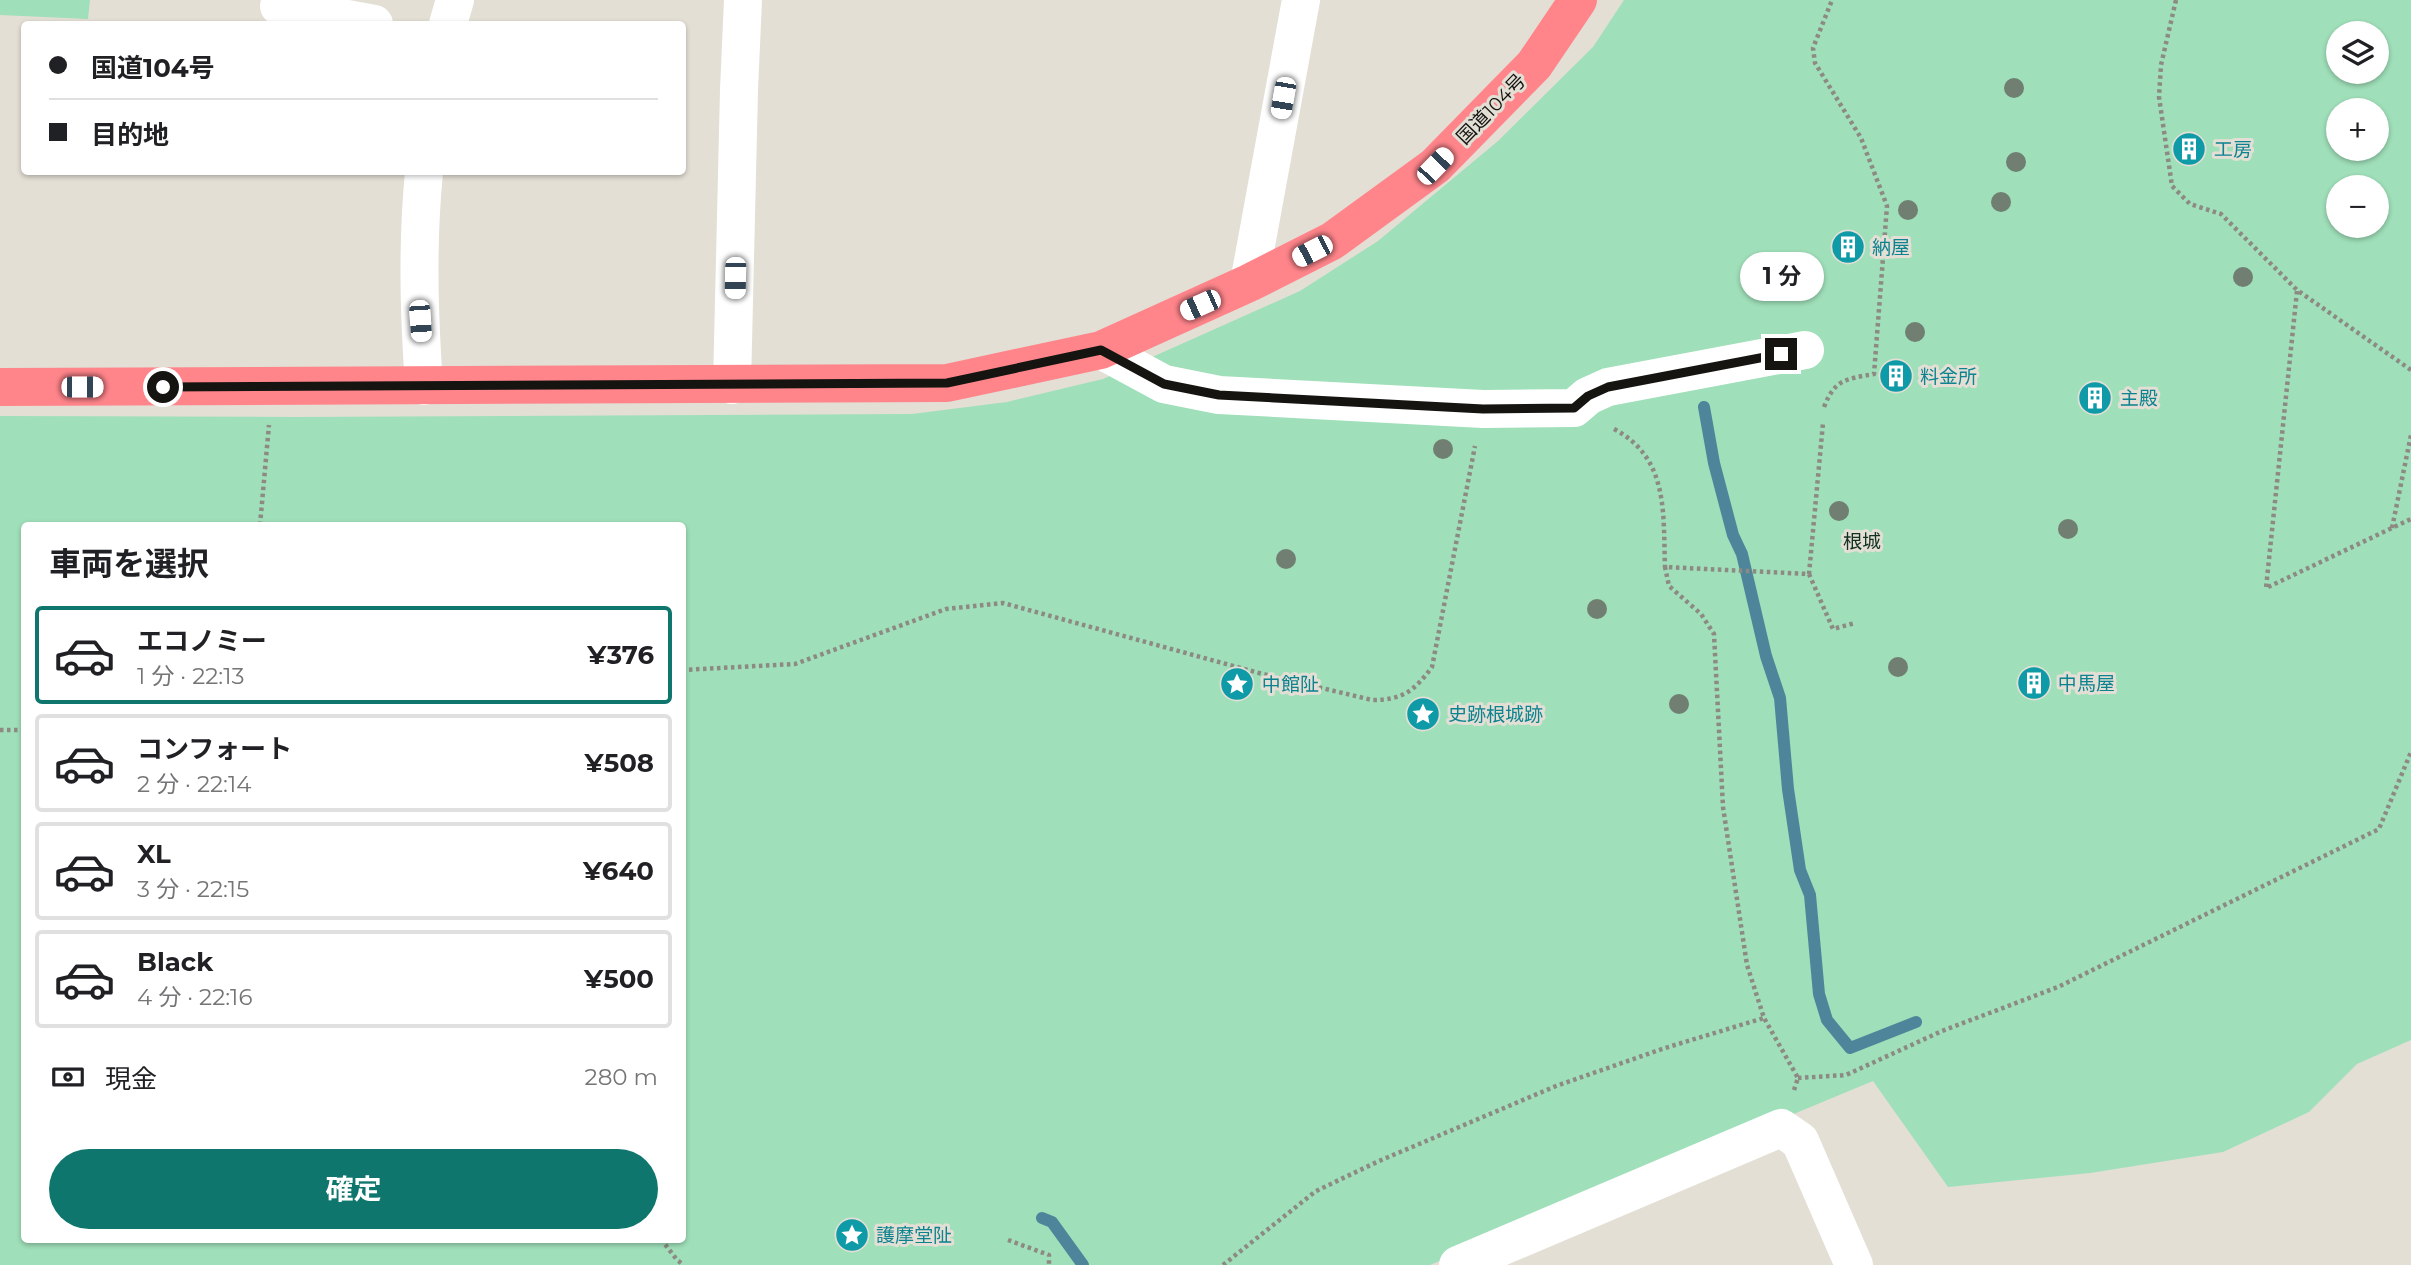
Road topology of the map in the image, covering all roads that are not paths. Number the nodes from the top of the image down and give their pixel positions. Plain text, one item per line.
1 (454, 0) edge
2 (743, 0) edge
3 (1301, 0) edge
4 (1578, 0) edge
5 (279, 6) dead end
6 (357, 21) edge
7 (449, 21) edge
8 (424, 175) edge
9 (1250, 283) junction
10 (1101, 350) junction
11 (1805, 350) dead end
12 (732, 385) junction
13 (424, 386) junction
14 (0, 387) edge
15 (1517, 1254) edge
16 (1458, 1265) edge
17 (1854, 1265) edge

1 - 7 street
2 - 12 street
3 - 9 street
4 - 9 highway, 国道104号
5 - 6 street
8 - 13 street
9 - 10 highway, 国道104号
10 - 11 street
10 - 12 highway, 国道104号
12 - 13 highway, 国道104号
13 - 14 highway, 国道104号
15 - 16 street
15 - 17 street

